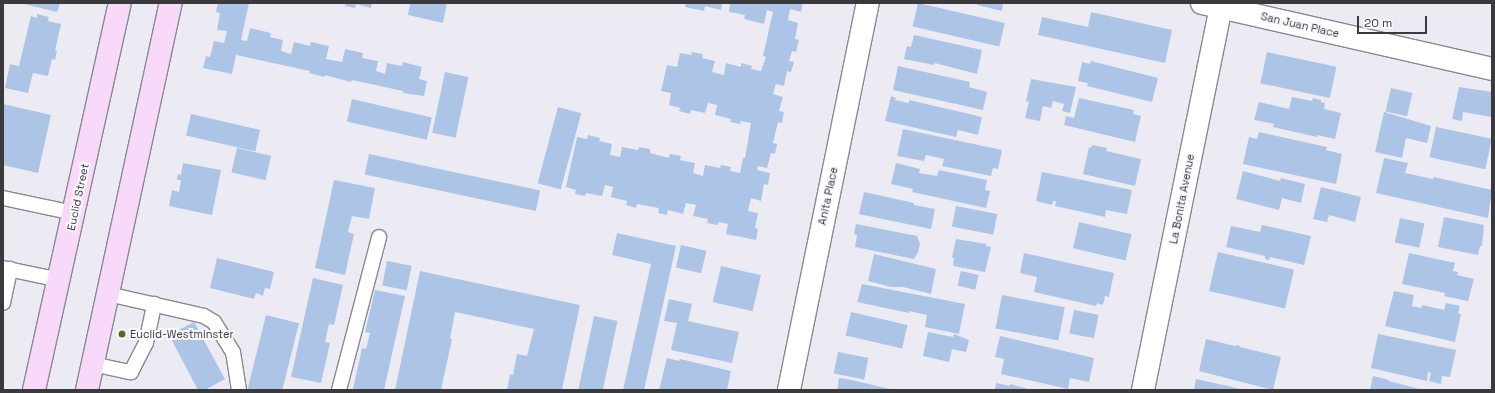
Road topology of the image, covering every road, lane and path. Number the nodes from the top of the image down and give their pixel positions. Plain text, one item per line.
1 (120, 3) edge
2 (171, 3) edge
3 (868, 3) edge
4 (1215, 4) edge
5 (1492, 69) edge
6 (3, 198) edge
7 (74, 213) junction
8 (379, 237) dead end
9 (7, 269) edge
10 (60, 280) junction
11 (108, 294) junction
12 (3, 303) edge
13 (154, 304) junction
14 (92, 364) junction
15 (34, 390) edge
16 (87, 390) edge
17 (239, 390) edge
18 (339, 390) edge
19 (789, 390) edge
20 (1143, 390) edge

1 - 7 main road, Euclid Street
2 - 11 main road
3 - 19 street, Anita Place
4 - 5 street, San Juan Place
4 - 20 street, La Bonita Avenue
6 - 7 lane
7 - 10 main road, Euclid Street
8 - 18 lane
9 - 10 lane
9 - 12 lane
10 - 15 main road, Euclid Street
11 - 13 lane
11 - 14 main road
13 - 14 lane
13 - 17 lane
14 - 16 main road

